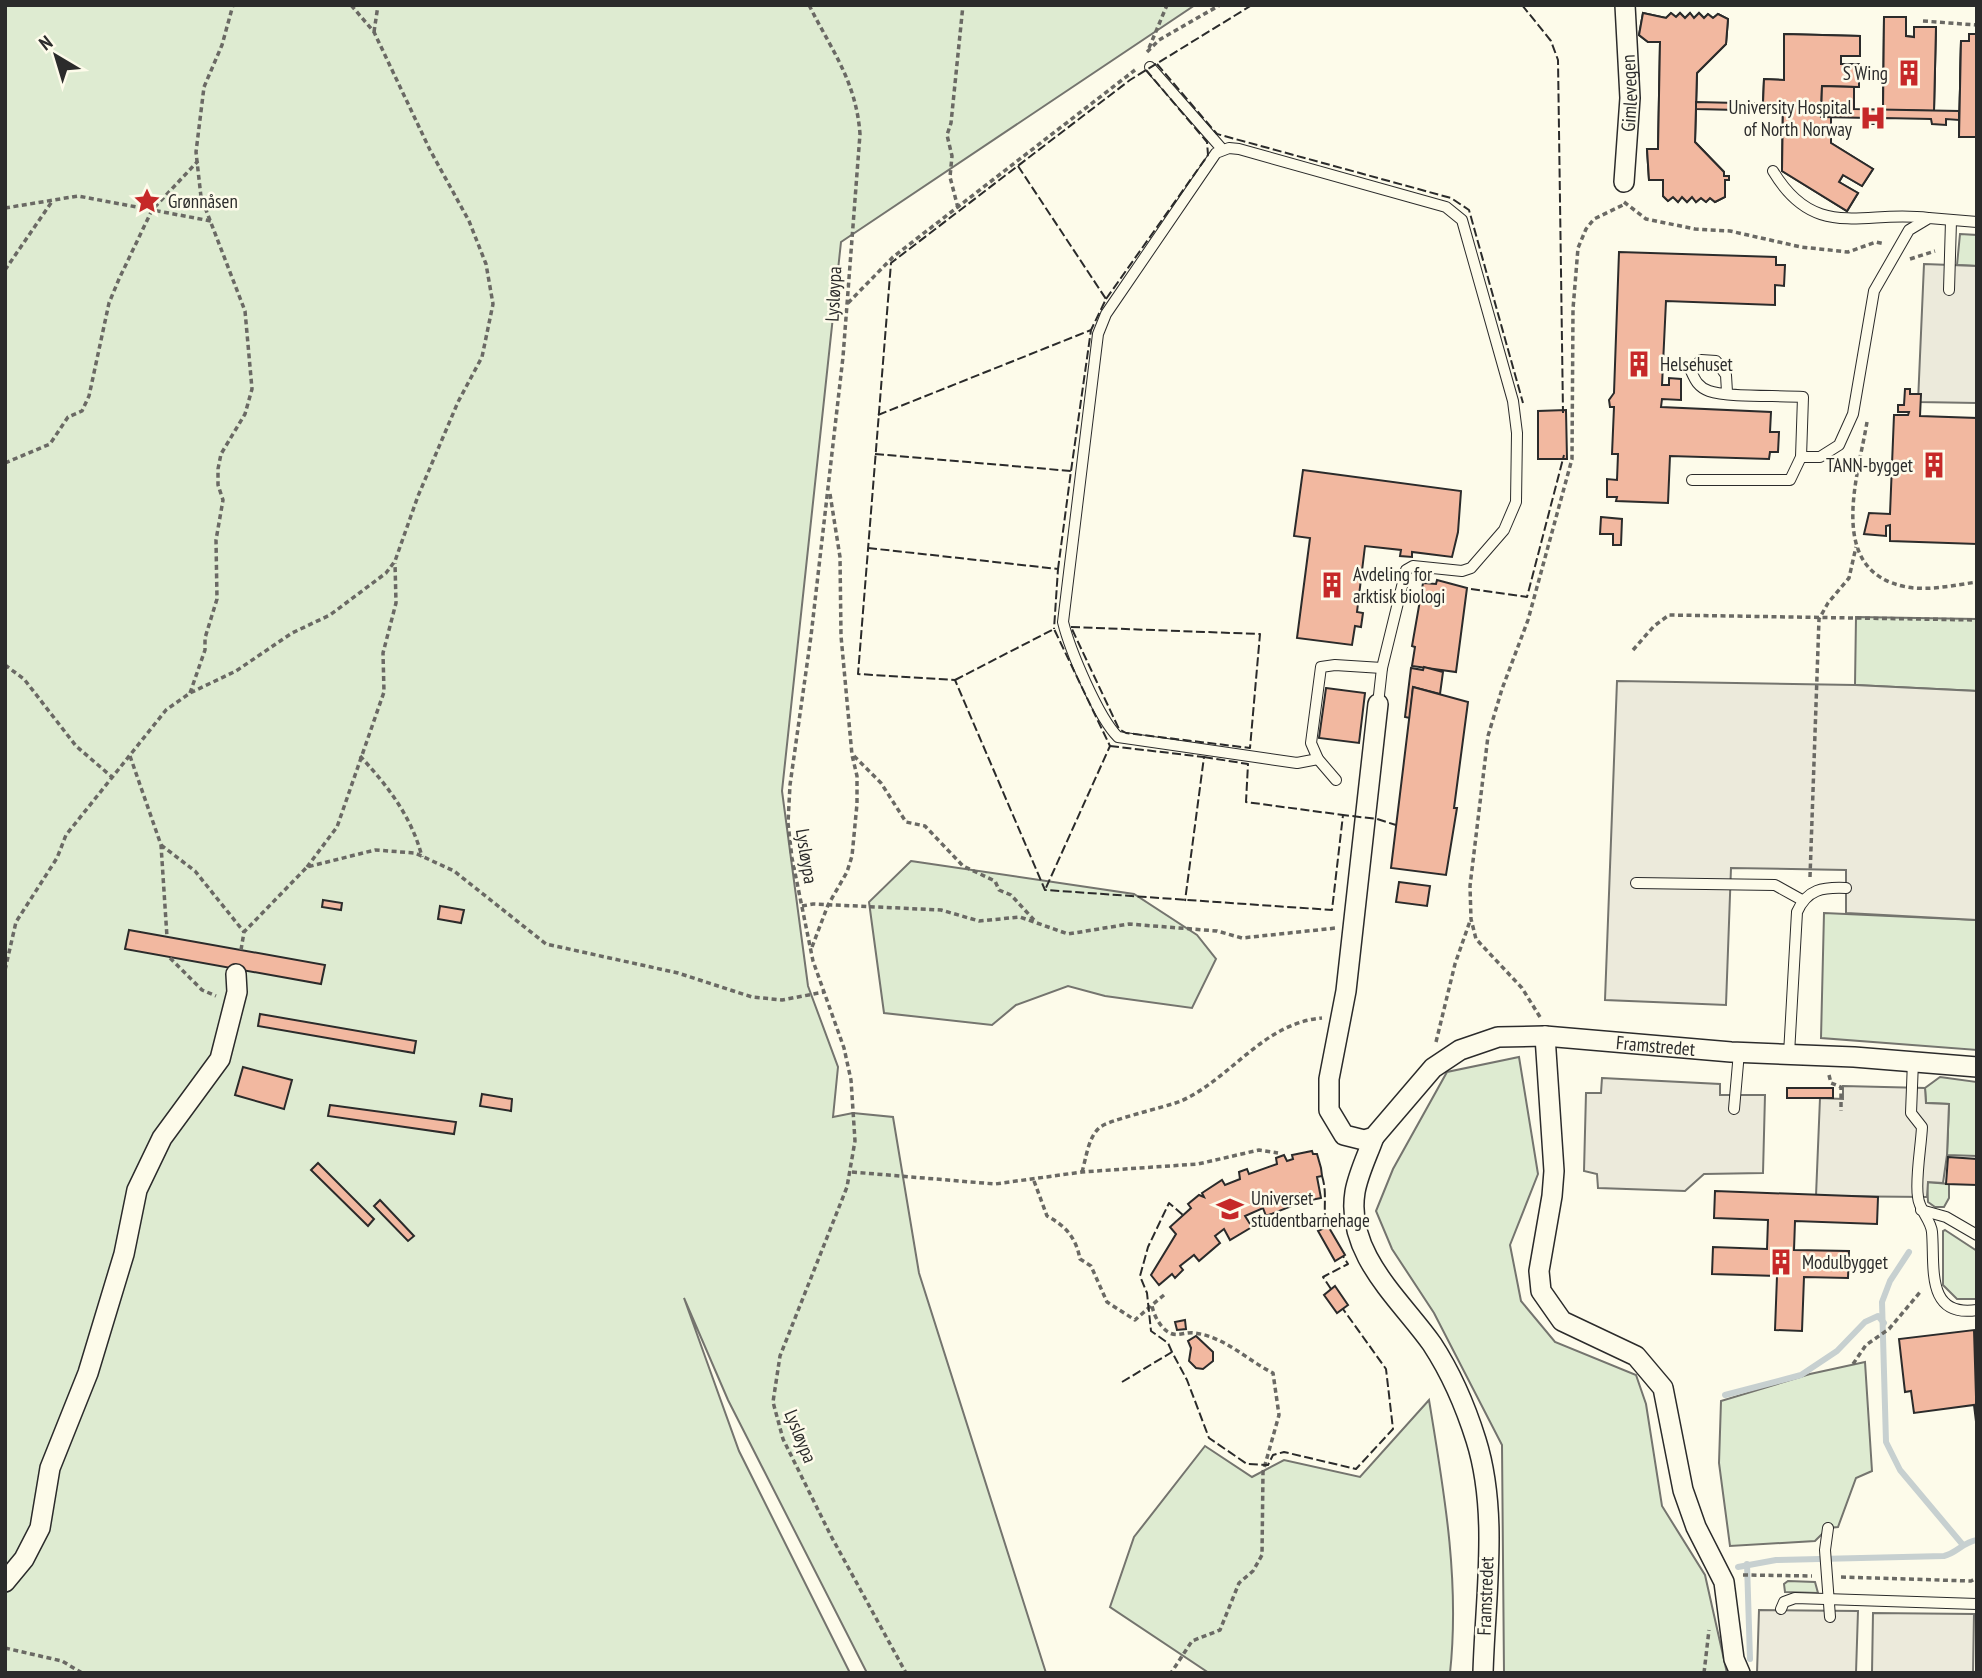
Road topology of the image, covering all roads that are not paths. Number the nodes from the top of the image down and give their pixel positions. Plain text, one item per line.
1 (1625, 5) edge
2 (1150, 67) dead end
3 (1222, 149) junction
4 (1773, 171) dead end
5 (1624, 182) dead end
6 (1929, 218) junction
7 (1951, 221) junction
8 (1977, 222) edge
9 (1949, 290) dead end
10 (1727, 392) dead end
11 (1801, 457) junction
12 (1692, 480) dead end
13 (1382, 668) junction
14 (1378, 704) joint
15 (1318, 759) junction
16 (1336, 780) dead end
17 (1636, 883) dead end
18 (1846, 888) dead end
19 (1806, 897) junction
20 (236, 974) dead end
21 (1545, 1036) junction
22 (1739, 1052) junction
23 (1790, 1054) junction
24 (1913, 1061) junction
25 (1977, 1067) edge
26 (1734, 1109) dead end
27 (1374, 1137) junction
28 (1921, 1210) junction
29 (1977, 1235) edge
30 (1977, 1310) edge
31 (1828, 1528) dead end
32 (5, 1582) edge
33 (1829, 1599) junction
34 (1901, 1601) junction
35 (1977, 1604) edge
36 (1781, 1609) dead end
37 (1900, 1613) dead end
38 (1830, 1617) dead end
39 (1483, 1673) edge
40 (1740, 1673) edge

1 - 5 street, Gimlevegen
2 - 3 lane
3 - 13 lane
3 - 15 lane
4 - 6 lane
6 - 7 lane
6 - 11 lane
7 - 8 lane
7 - 9 lane
10 - 11 lane
11 - 12 lane
13 - 14 lane
13 - 15 lane
14 - 27 street
15 - 16 lane
17 - 19 lane
18 - 19 lane
19 - 23 lane
20 - 32 street
21 - 22 street, Framstredet
21 - 27 street, Framstredet
21 - 40 street
22 - 23 street, Framstredet
22 - 26 lane
23 - 24 street, Framstredet
24 - 25 street, Framstredet
24 - 28 lane
27 - 39 street, Framstredet
28 - 29 lane
28 - 30 lane
31 - 33 lane
33 - 34 lane
33 - 36 lane
33 - 38 lane
34 - 35 lane
34 - 37 lane

